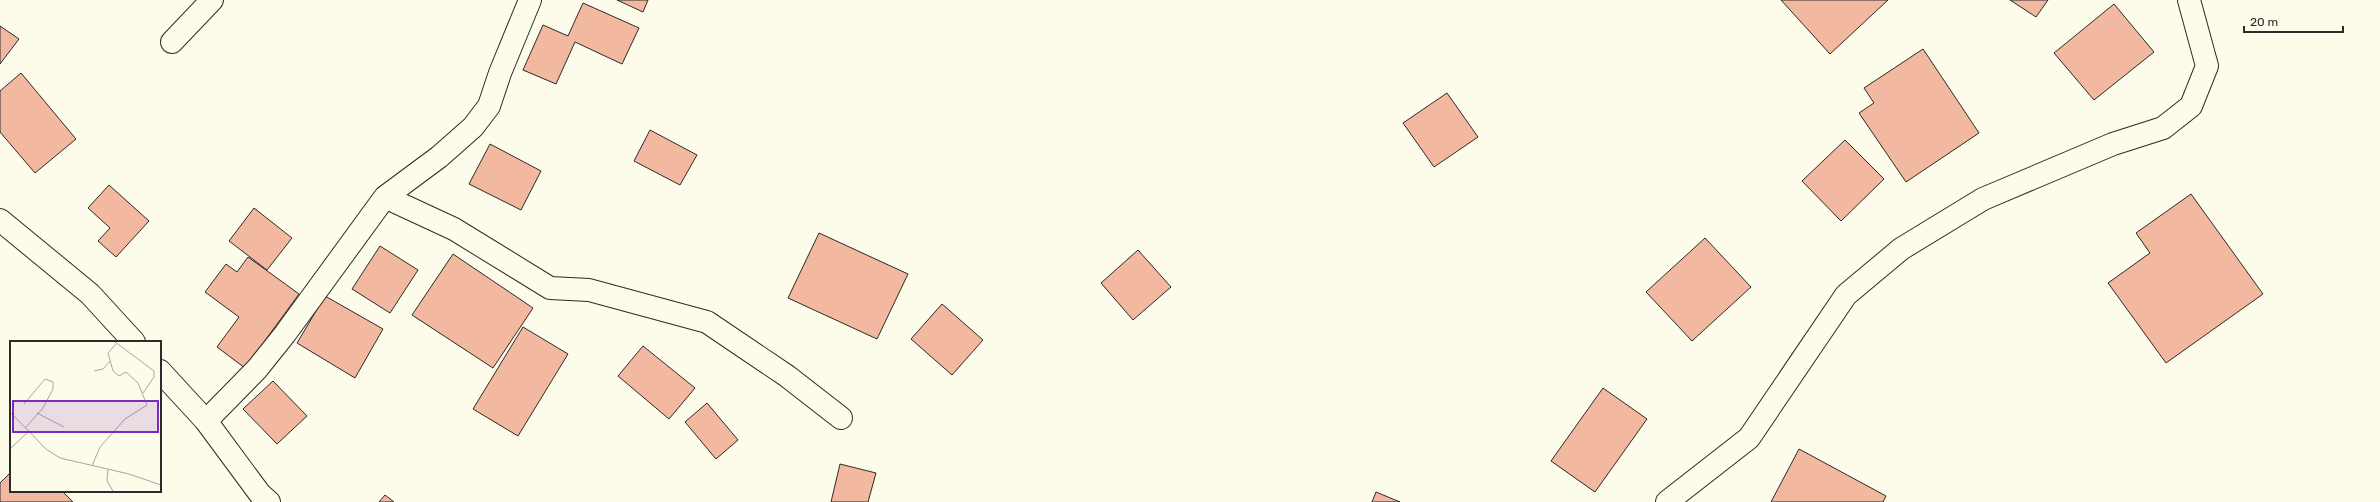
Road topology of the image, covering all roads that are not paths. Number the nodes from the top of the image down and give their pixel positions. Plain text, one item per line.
1 (212, 0) edge
2 (530, 0) edge
3 (2189, 0) edge
4 (172, 42) dead end
5 (385, 197) junction
6 (0, 220) edge
7 (133, 341) edge
8 (161, 372) edge
9 (841, 418) dead end
10 (206, 421) junction
11 (260, 499) edge
12 (1667, 502) edge

1 - 4 street
2 - 5 street
3 - 12 street
5 - 9 street
5 - 10 street
6 - 7 street
8 - 10 street
10 - 11 street

